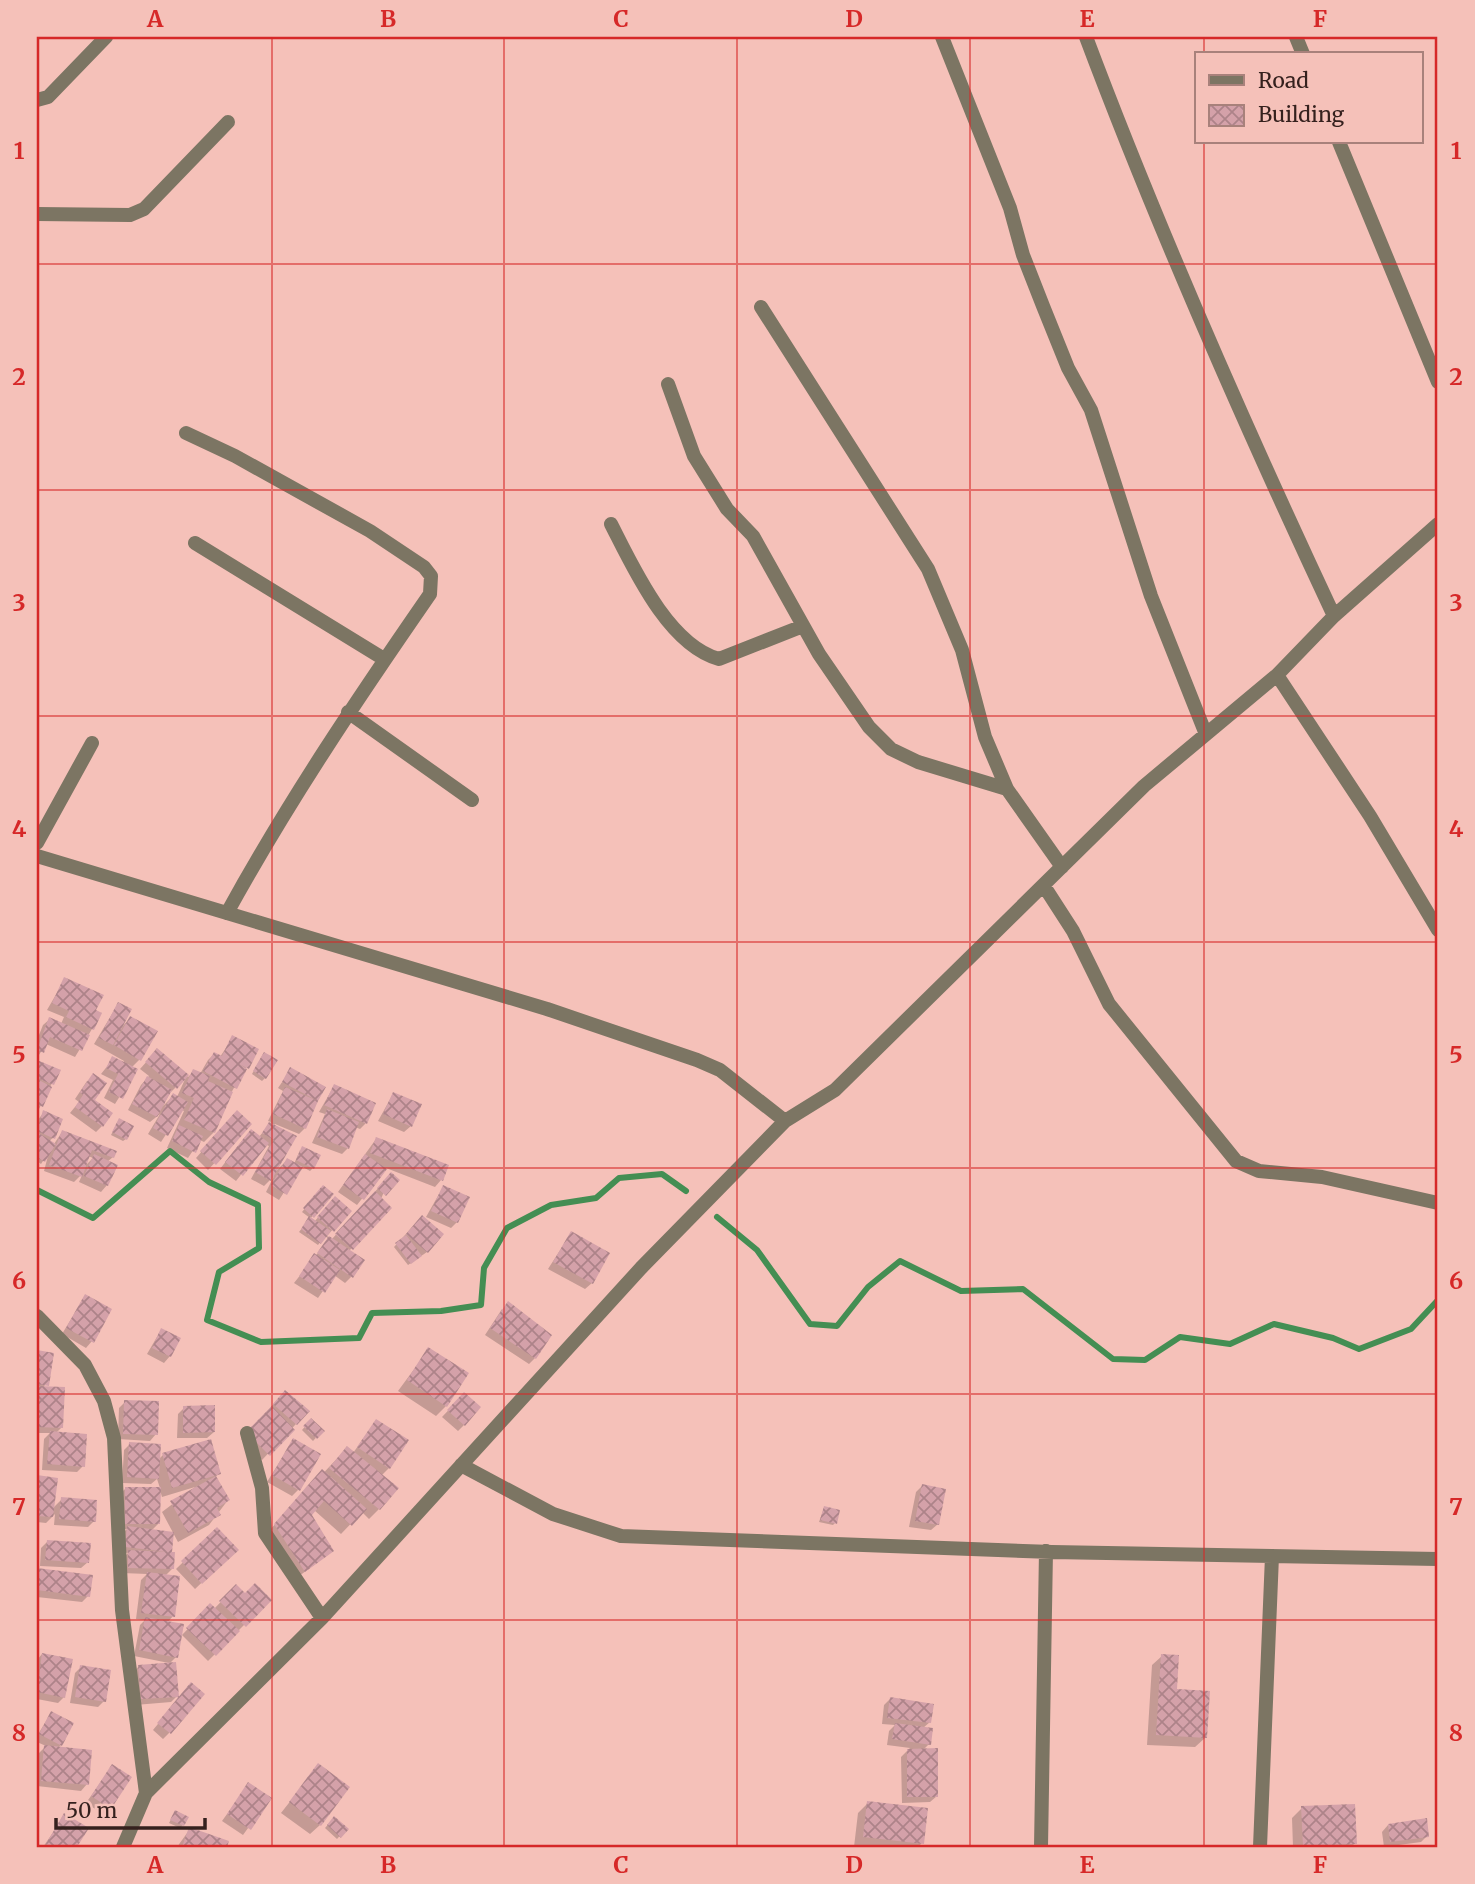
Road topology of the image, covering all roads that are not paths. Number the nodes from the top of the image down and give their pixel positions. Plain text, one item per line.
1 (106, 37) edge
2 (942, 37) edge
3 (1086, 37) edge
4 (37, 100) edge
5 (228, 122) dead end
6 (1340, 144) edge
7 (37, 215) edge
8 (761, 307) dead end
9 (1438, 382) edge
10 (668, 384) dead end
11 (186, 433) dead end
12 (611, 524) dead end
13 (1438, 526) edge
14 (195, 543) dead end
15 (1334, 616) junction
16 (803, 626) junction
17 (384, 659) junction
18 (1277, 675) junction
19 (348, 712) junction
20 (1205, 732) junction
21 (92, 743) dead end
22 (1007, 789) junction
23 (472, 800) dead end
24 (37, 843) edge
25 (37, 856) edge
26 (1062, 867) junction
27 (1044, 886) junction
28 (227, 913) junction
29 (1438, 930) edge
30 (785, 1121) junction
31 (1438, 1203) edge
32 (37, 1316) edge
33 (247, 1433) dead end
34 (461, 1465) junction
35 (1046, 1551) junction
36 (1272, 1556) junction
37 (1438, 1559) edge
38 (322, 1618) junction
39 (146, 1793) junction
40 (122, 1847) edge
41 (1041, 1847) edge
42 (1260, 1847) edge

1 - 4 street
2 - 20 street
3 - 15 street
5 - 7 street
6 - 9 street
8 - 22 street
10 - 16 street
11 - 17 street
12 - 16 street
13 - 15 street
14 - 17 street
15 - 18 street
16 - 22 street
17 - 19 street
18 - 20 street
18 - 29 street
19 - 23 street
19 - 28 street
20 - 26 street
21 - 24 street
22 - 26 street
25 - 28 street
26 - 27 street
27 - 30 street
27 - 31 street
28 - 30 street
30 - 34 street
32 - 39 street
33 - 38 street
34 - 35 street
34 - 38 street
35 - 36 street
35 - 41 street
36 - 37 street
36 - 42 street
38 - 39 street
39 - 40 street

